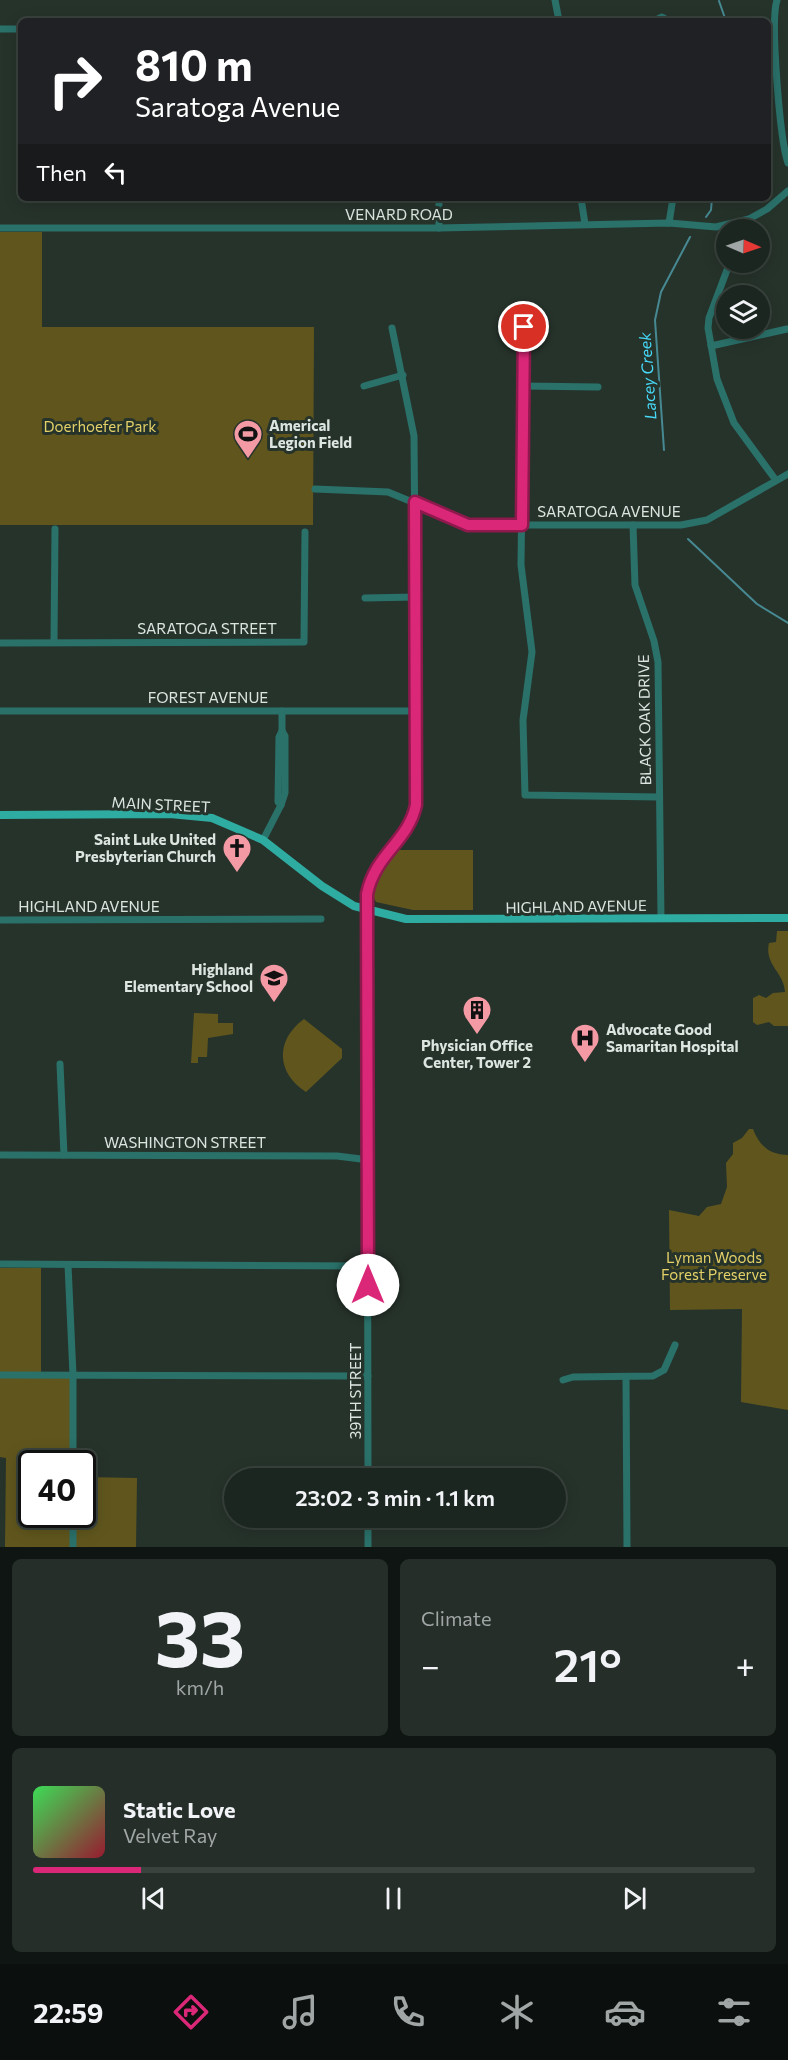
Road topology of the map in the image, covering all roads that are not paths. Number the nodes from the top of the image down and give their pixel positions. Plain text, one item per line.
1 (555, 0) edge
2 (777, 0) edge
3 (558, 18) edge
4 (0, 29) edge
5 (18, 29) edge
6 (788, 87) edge
7 (779, 88) junction
8 (788, 163) edge
9 (788, 191) edge
10 (439, 201) edge
11 (581, 201) edge
12 (673, 201) edge
13 (747, 219) edge
14 (669, 223) junction
15 (585, 224) junction
16 (716, 227) edge
17 (0, 228) edge
18 (439, 228) junction
19 (725, 273) edge
20 (531, 312) dead end
21 (392, 328) dead end
22 (787, 329) edge
23 (711, 346) junction
24 (403, 375) junction
25 (364, 386) dead end
26 (523, 386) junction
27 (598, 387) dead end
28 (788, 474) edge
29 (775, 479) junction
30 (315, 489) dead end
31 (415, 502) junction
32 (522, 525) junction
33 (633, 525) junction
34 (55, 529) dead end
35 (305, 532) dead end
36 (416, 597) junction
37 (365, 598) dead end
38 (54, 642) junction
39 (0, 643) edge
40 (0, 711) edge
41 (282, 711) junction
42 (416, 711) junction
43 (659, 797) junction
44 (0, 814) edge
45 (262, 840) junction
46 (366, 911) junction
47 (661, 918) junction
48 (788, 918) edge
49 (321, 919) dead end
50 (0, 920) edge
51 (60, 1064) dead end
52 (0, 1155) edge
53 (64, 1155) junction
54 (369, 1160) junction
55 (0, 1264) edge
56 (68, 1265) junction
57 (368, 1266) junction
58 (675, 1345) dead end
59 (0, 1375) edge
60 (73, 1375) junction
61 (368, 1376) junction
62 (626, 1377) junction
63 (563, 1380) dead end
64 (73, 1450) edge
65 (368, 1468) edge
66 (73, 1528) edge
67 (368, 1528) edge
68 (73, 1547) edge
69 (368, 1547) edge
70 (627, 1547) edge

1 - 3 street
2 - 7 street
4 - 5 street
6 - 7 street
7 - 8 street
9 - 13 street, VENARD ROAD
10 - 18 street
11 - 15 street
12 - 14 street
14 - 15 street, VENARD ROAD
14 - 16 street, VENARD ROAD
15 - 18 street, VENARD ROAD
17 - 18 street, VENARD ROAD
19 - 23 street
20 - 26 street
21 - 24 street, 39TH STREET
22 - 23 street
23 - 29 street
24 - 25 street
24 - 31 street, 39TH STREET
26 - 27 street
26 - 32 street
28 - 29 street, SARATOGA AVENUE
29 - 33 street, SARATOGA AVENUE
30 - 31 street, SARATOGA AVENUE
31 - 32 street, SARATOGA AVENUE
31 - 36 street, 39TH STREET
32 - 33 street, SARATOGA AVENUE
32 - 43 street
33 - 43 street, BLACK OAK DRIVE
34 - 38 street
35 - 38 street, SARATOGA STREET
36 - 37 street
36 - 42 street, 39TH STREET
38 - 39 street, SARATOGA STREET
40 - 41 street, FOREST AVENUE
41 - 42 street, FOREST AVENUE
41 - 45 street
42 - 46 street, 39TH STREET
43 - 47 street, BLACK OAK DRIVE
44 - 45 main road, MAIN STREET
45 - 46 main road, MAIN STREET
46 - 47 main road, HIGHLAND AVENUE
46 - 54 street, 39TH STREET
47 - 48 main road, HIGHLAND AVENUE
49 - 50 street, HIGHLAND AVENUE
51 - 53 street
52 - 53 street, WASHINGTON STREET
53 - 54 street, WASHINGTON STREET
54 - 57 street, 39TH STREET
55 - 56 street
56 - 57 street
56 - 60 street
57 - 61 street, 39TH STREET
58 - 62 street
59 - 60 street
60 - 61 street
60 - 64 street
61 - 65 street, 39TH STREET
62 - 63 street
62 - 70 street
66 - 68 street
67 - 69 street

